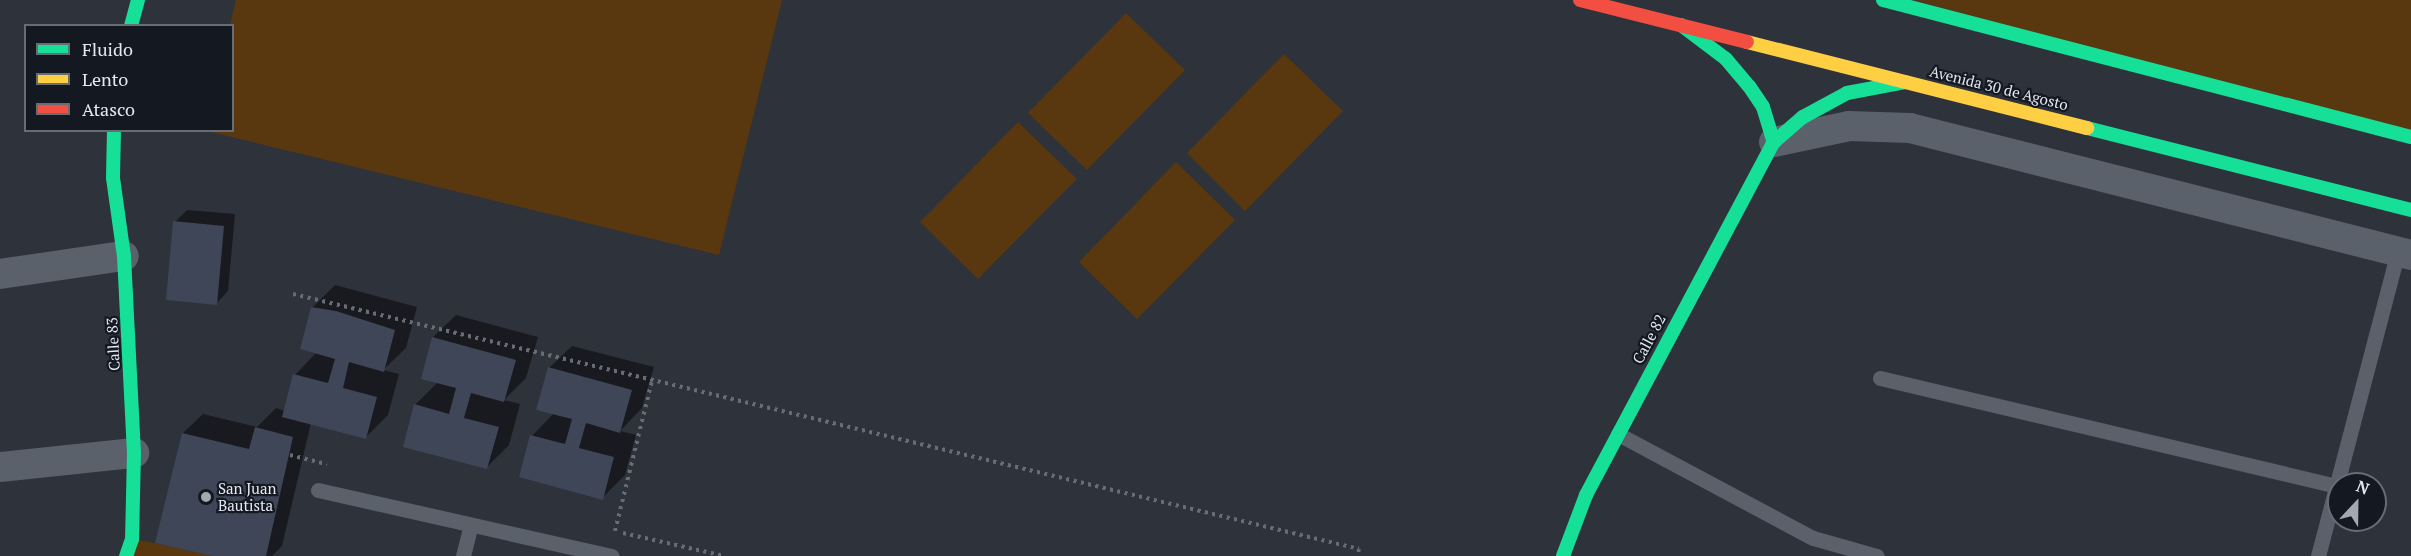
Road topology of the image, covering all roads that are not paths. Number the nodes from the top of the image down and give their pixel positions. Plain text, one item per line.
1 (138, 0) edge
2 (1580, 0) edge
3 (1882, 0) edge
4 (1678, 22) junction
5 (132, 24) edge
6 (1905, 82) junction
7 (114, 132) edge
8 (2411, 137) edge
9 (1773, 142) junction
10 (2411, 210) edge
11 (2404, 254) edge
12 (124, 256) junction
13 (0, 274) edge
14 (1880, 378) dead end
15 (1618, 434) junction
16 (134, 453) junction
17 (0, 467) edge
18 (2338, 472) edge
19 (2327, 484) edge
20 (318, 490) dead end
21 (2327, 517) edge
22 (471, 525) junction
23 (126, 556) edge
24 (463, 556) edge
25 (612, 556) edge
26 (1563, 556) edge
27 (1877, 556) edge
28 (2318, 556) edge

1 - 5 main road
2 - 4 main road, Avenida 30 de Agosto
3 - 8 main road
4 - 6 main road, Avenida 30 de Agosto
4 - 9 main road
6 - 9 main road, Calle 82
6 - 10 main road, Avenida 30 de Agosto
7 - 12 main road, Calle 83
9 - 11 street
9 - 15 main road, Calle 82
11 - 18 lane
12 - 13 street
12 - 16 main road, Calle 83
14 - 19 lane
15 - 26 main road, Calle 82
15 - 27 lane
16 - 17 street
16 - 23 main road, Calle 83
20 - 22 lane
21 - 28 lane
22 - 24 lane
22 - 25 lane

